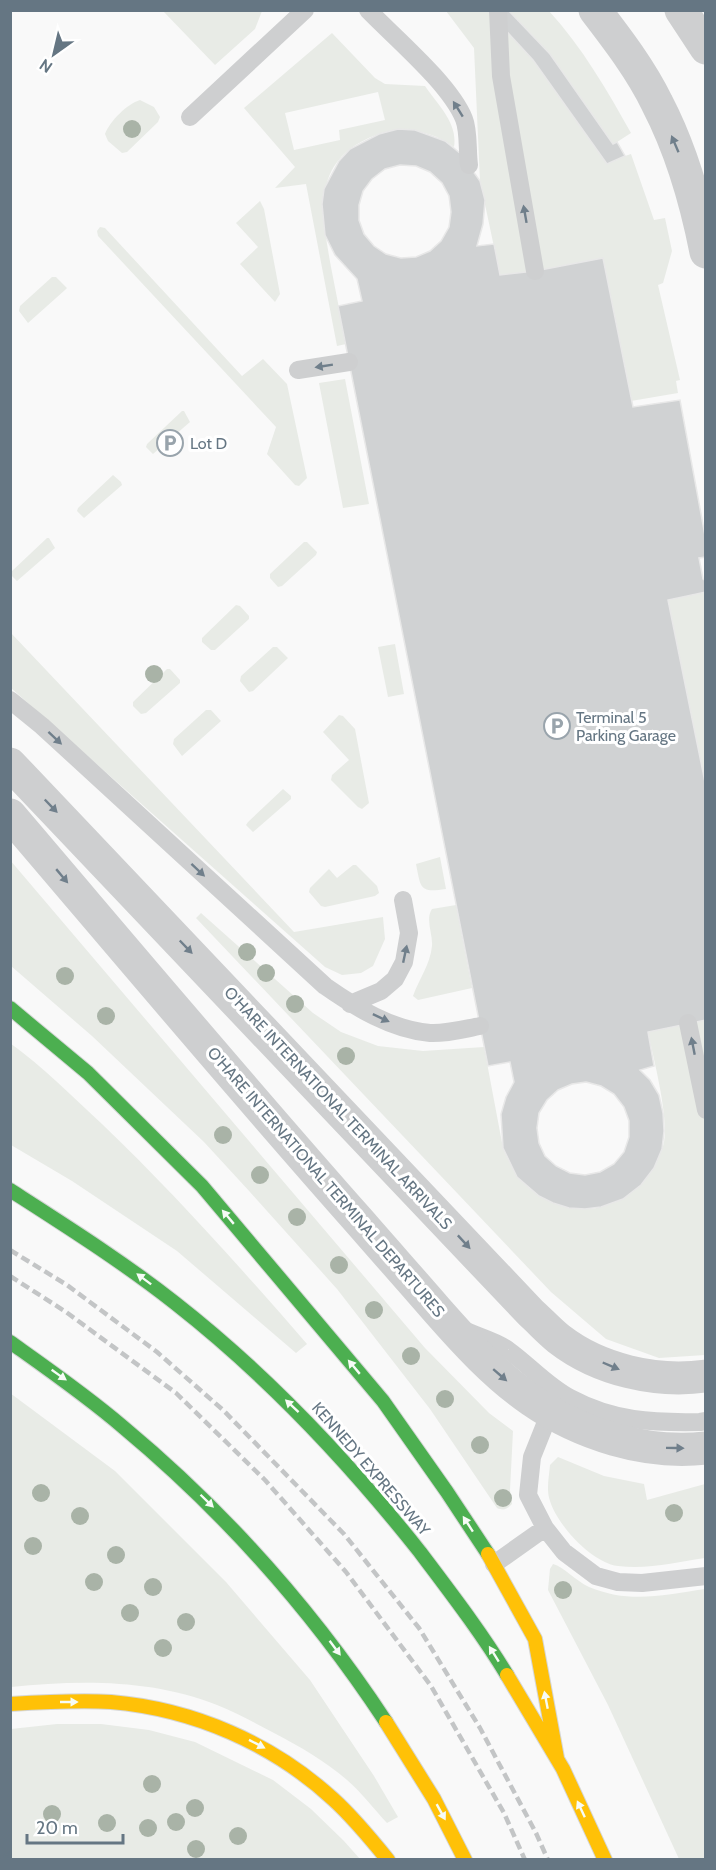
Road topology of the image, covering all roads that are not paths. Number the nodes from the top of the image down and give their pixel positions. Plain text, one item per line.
1 (305, 10) edge
2 (368, 10) edge
3 (498, 10) edge
4 (595, 10) edge
5 (681, 10) edge
6 (705, 48) edge
7 (190, 117) dead end
8 (469, 165) dead end
9 (705, 252) edge
10 (535, 271) dead end
11 (349, 362) dead end
12 (298, 370) dead end
13 (10, 700) edge
14 (10, 764) edge
15 (10, 815) edge
16 (403, 900) dead end
17 (350, 1004) junction
18 (10, 1008) edge
19 (688, 1023) dead end
20 (480, 1026) dead end
21 (705, 1110) edge
22 (10, 1190) edge
23 (450, 1324) junction
24 (10, 1342) edge
25 (705, 1376) edge
26 (550, 1412) junction
27 (705, 1420) edge
28 (705, 1448) edge
29 (545, 1528) junction
30 (494, 1564) junction
31 (705, 1576) edge
32 (10, 1704) edge
33 (557, 1758) junction
34 (388, 1860) edge
35 (465, 1860) edge
36 (605, 1860) edge

1 - 7 lane
8 -> 2 lane
10 -> 3 lane
9 -> 4 street
5 - 6 street
11 -> 12 lane
13 -> 17 lane
14 -> 25 street, O'HARE INTERNATIONAL TERMINAL ARRIVALS
15 -> 23 street, O'HARE INTERNATIONAL TERMINAL DEPARTURES
17 -> 16 lane
17 -> 20 lane
30 -> 18 highway
21 -> 19 lane
33 -> 22 highway, KENNEDY EXPRESSWAY
23 -> 26 street, O'HARE INTERNATIONAL TERMINAL DEPARTURES
23 - 27 lane
24 -> 35 highway
26 -> 28 street, O'HARE INTERNATIONAL TERMINAL DEPARTURES
26 - 29 lane
29 - 30 lane
29 - 31 lane
33 -> 30 highway
32 -> 34 highway
36 -> 33 highway, KENNEDY EXPRESSWAY

